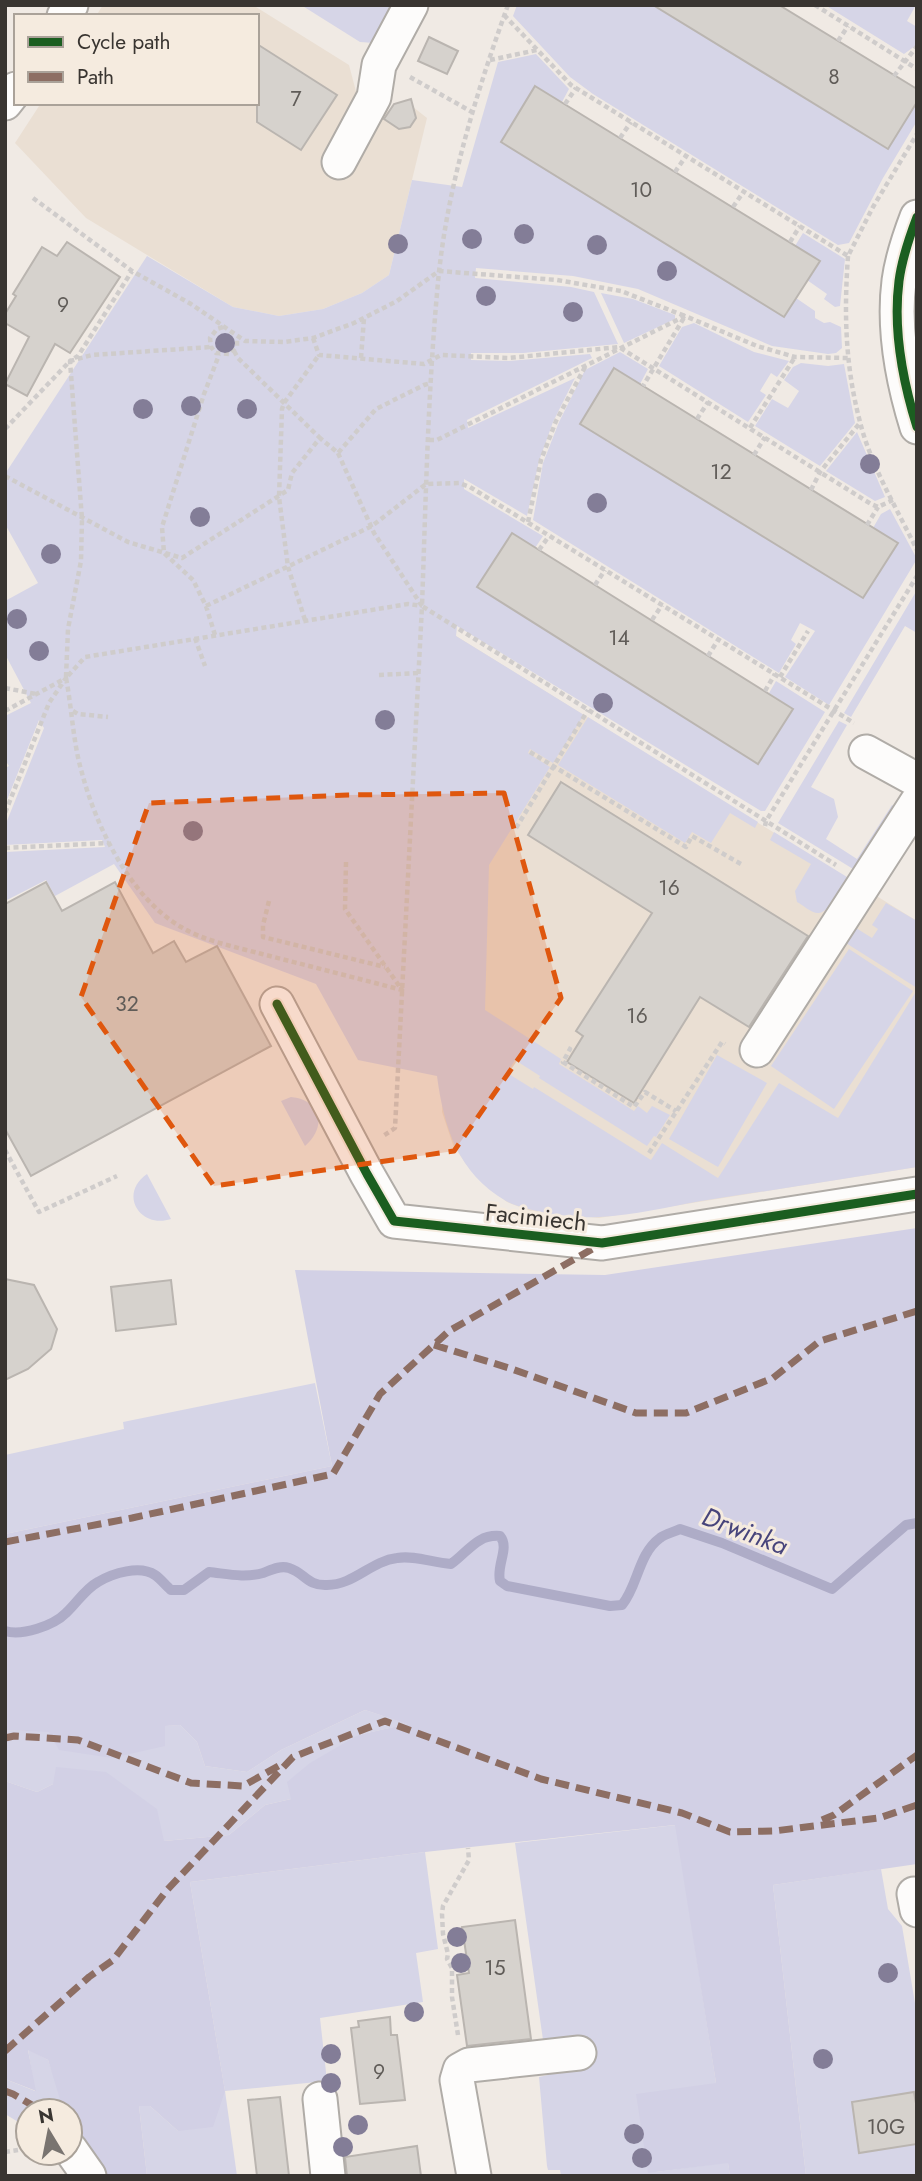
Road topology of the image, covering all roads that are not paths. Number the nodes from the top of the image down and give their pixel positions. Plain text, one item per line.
1 (411, 5) edge
2 (339, 162) dead end
3 (917, 217) edge
4 (917, 428) edge
5 (866, 752) road end
6 (917, 780) edge
7 (917, 802) edge
8 (277, 1004) dead end
9 (757, 1050) dead end
10 (917, 1194) edge
11 (579, 2053) dead end
12 (320, 2099) dead end
13 (328, 2176) edge
14 (474, 2176) edge

1 - 2 street
3 - 4 street
5 - 6 street
7 - 9 street
8 - 10 street, Facimiech
11 - 14 street
12 - 13 street

